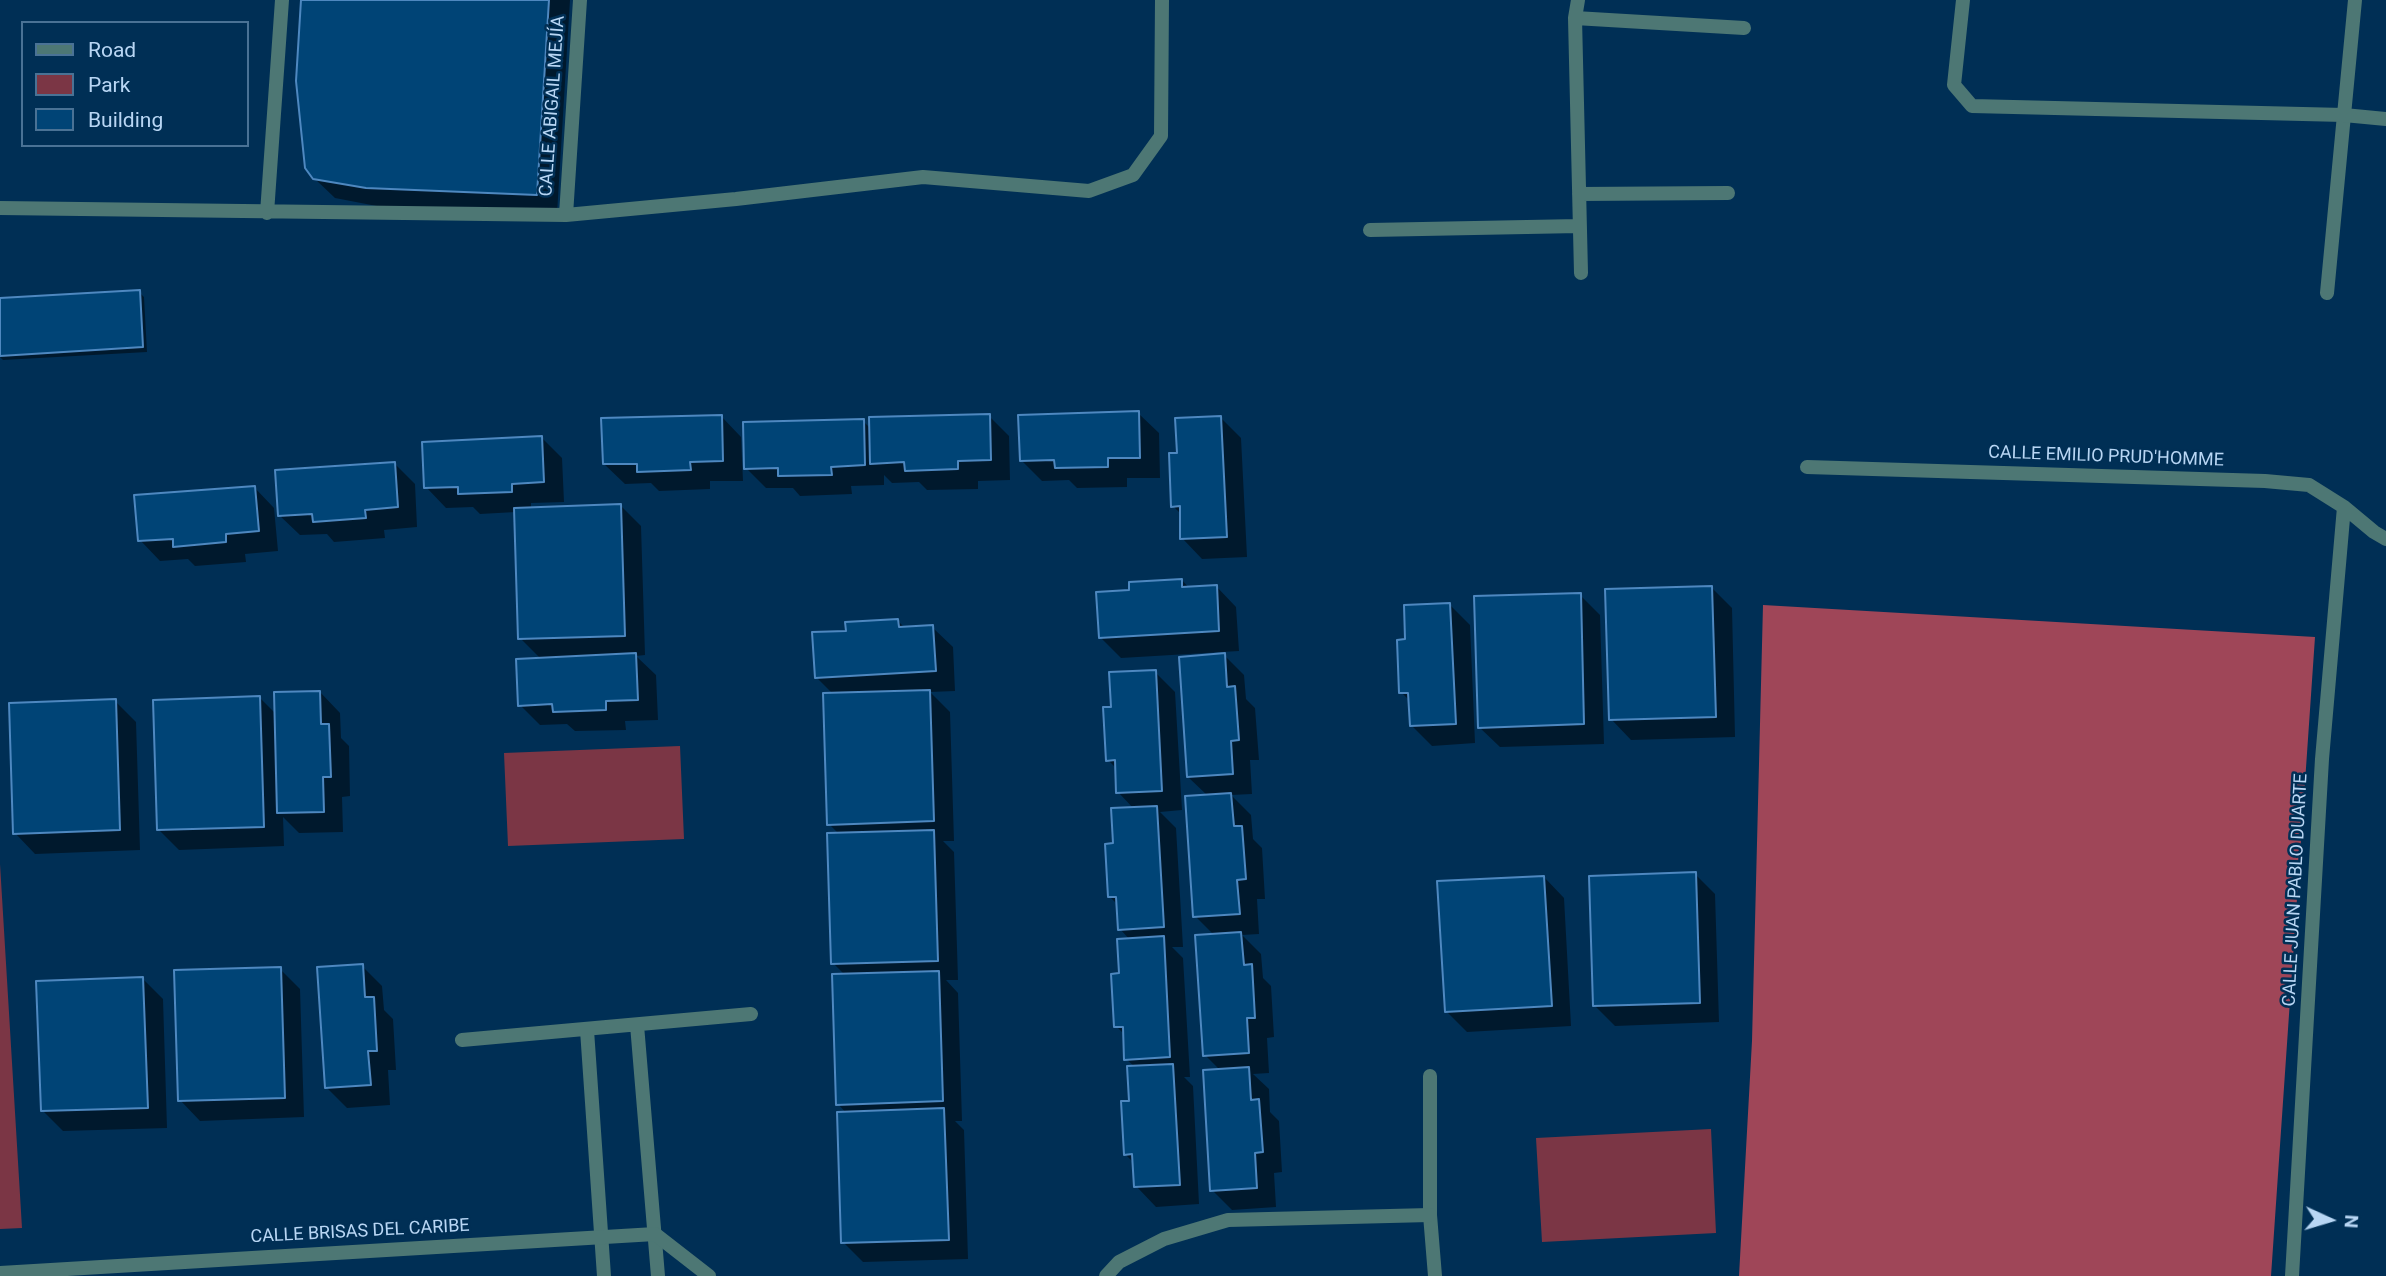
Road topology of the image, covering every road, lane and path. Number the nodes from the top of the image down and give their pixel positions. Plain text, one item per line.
1 (282, 0) edge
2 (580, 0) edge
3 (1162, 0) edge
4 (1578, 0) edge
5 (1963, 0) edge
6 (2355, 0) edge
7 (1575, 18) junction
8 (1744, 28) dead end
9 (2344, 115) junction
10 (2386, 119) edge
11 (1728, 193) dead end
12 (1579, 194) junction
13 (0, 208) edge
14 (267, 213) junction
15 (566, 215) junction
16 (1579, 226) junction
17 (1370, 229) dead end
18 (1581, 273) dead end
19 (2327, 293) dead end
20 (1807, 467) dead end
21 (2344, 508) junction
22 (2386, 539) edge
23 (751, 1014) dead end
24 (637, 1025) junction
25 (587, 1030) junction
26 (461, 1040) dead end
27 (1430, 1076) dead end
28 (1430, 1215) junction
29 (655, 1234) junction
30 (601, 1237) junction
31 (0, 1273) edge
32 (604, 1276) edge
33 (658, 1276) edge
34 (709, 1276) edge
35 (1106, 1276) edge
36 (1435, 1276) edge
37 (2292, 1276) edge

1 - 14 street
2 - 15 street, CALLE ABIGAIL MEJÍA
3 - 15 street
4 - 7 street
5 - 9 street
6 - 9 street
7 - 8 street
7 - 12 street
9 - 10 street
9 - 19 street
11 - 12 street
12 - 16 street
13 - 14 street
14 - 15 street
16 - 17 street
16 - 18 street
20 - 21 street, CALLE EMILIO PRUD'HOMME
21 - 22 street, CALLE EMILIO PRUD'HOMME
21 - 37 street, CALLE JUAN PABLO DUARTE
23 - 24 street
24 - 25 street
24 - 29 street
25 - 26 street
25 - 30 street
27 - 28 street
28 - 35 street
28 - 36 street
29 - 30 street, CALLE BRISAS DEL CARIBE
29 - 33 street
29 - 34 street
30 - 31 street, CALLE BRISAS DEL CARIBE
30 - 32 street

